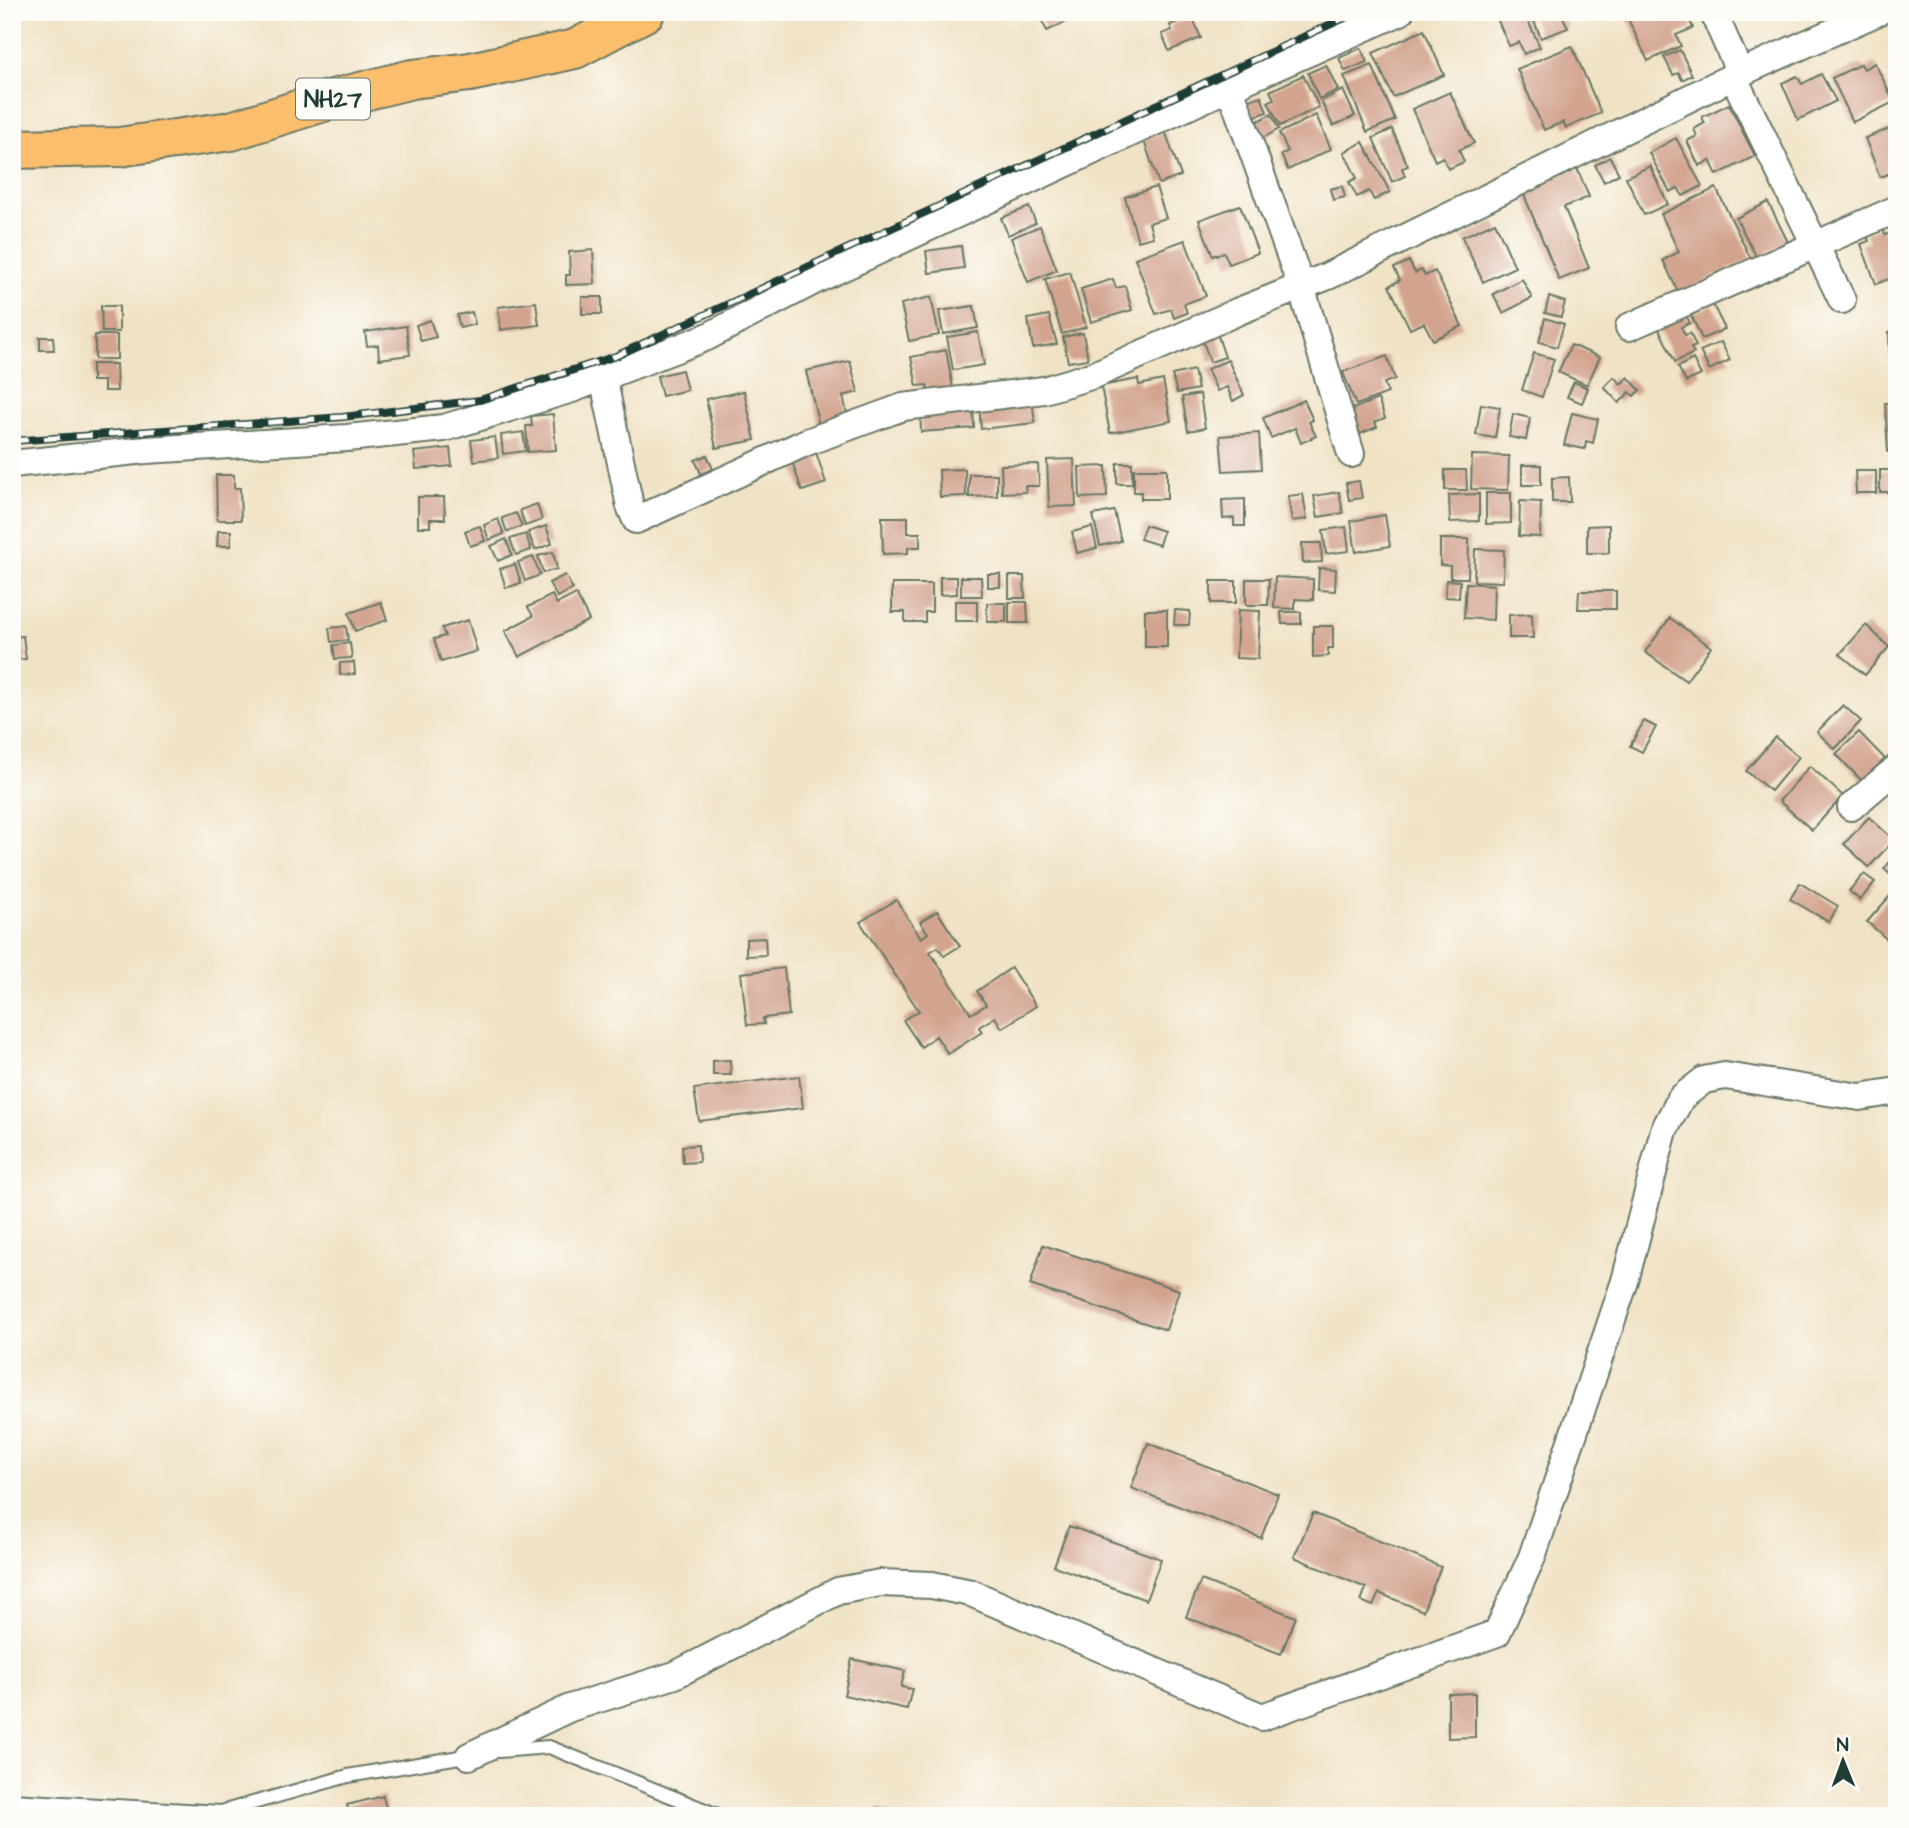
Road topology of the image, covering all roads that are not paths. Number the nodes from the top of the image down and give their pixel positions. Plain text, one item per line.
1 (645, 12) edge
2 (1400, 12) edge
3 (1713, 12) edge
4 (1878, 12) edge
5 (1737, 75) junction
6 (1230, 88) junction
7 (12, 149) edge
8 (1897, 209) edge
9 (1816, 244) junction
10 (1301, 286) junction
11 (1842, 300) dead end
12 (1629, 327) dead end
13 (603, 377) junction
14 (1351, 454) dead end
15 (12, 464) edge
16 (1897, 768) edge
17 (1851, 807) dead end
18 (1897, 1091) edge
19 (469, 1756) junction
20 (12, 1800) edge
21 (720, 1816) edge

1 - 7 highway, NH27
2 - 6 street
3 - 5 street
4 - 5 street
5 - 9 street
5 - 10 street
6 - 10 street
6 - 13 street
8 - 9 street
9 - 11 street
9 - 12 street
10 - 13 street
10 - 14 street
13 - 15 street
16 - 17 street
18 - 19 street
19 - 20 lane
19 - 21 lane

